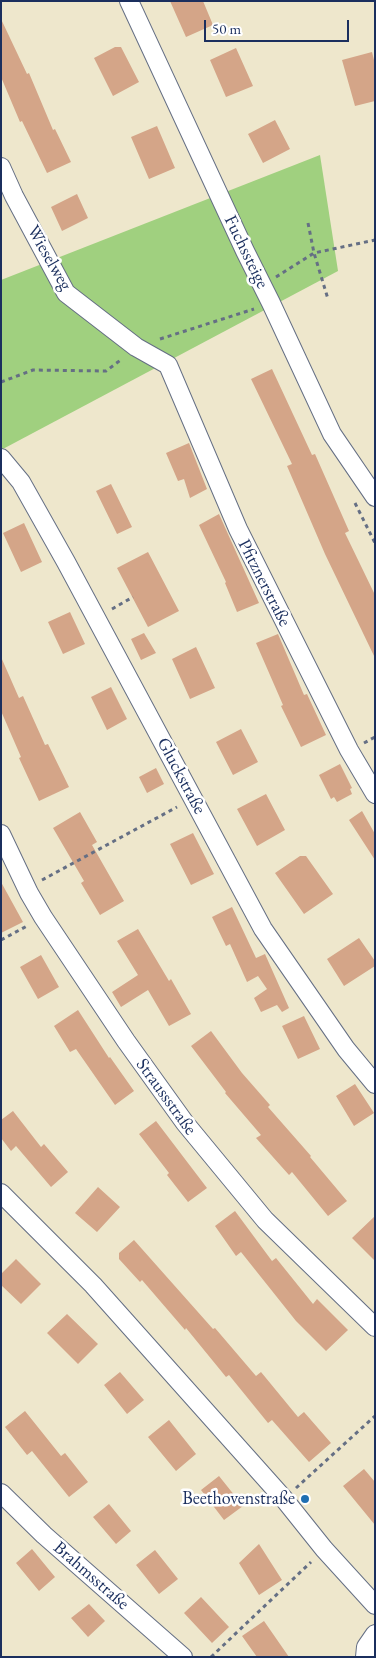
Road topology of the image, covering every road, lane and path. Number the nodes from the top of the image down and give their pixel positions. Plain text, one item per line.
1 (129, 1) edge
2 (1, 167) edge
3 (308, 223) dead end
4 (375, 240) edge
5 (314, 254) junction
6 (262, 286) junction
7 (328, 299) dead end
8 (168, 365) joint
9 (1, 458) edge
10 (375, 496) edge
11 (133, 598) dead end
12 (96, 617) junction
13 (375, 794) edge
14 (193, 798) junction
15 (1, 834) edge
16 (45, 878) dead end
17 (30, 924) dead end
18 (1, 940) edge
19 (375, 1084) edge
20 (1, 1193) edge
21 (375, 1326) edge
22 (375, 1416) edge
23 (304, 1480) dead end
24 (1, 1493) edge
25 (324, 1549) junction
26 (375, 1604) edge
27 (375, 1634) edge
28 (183, 1657) edge
29 (211, 1657) edge
30 (365, 1657) edge

1 - 6 street, Fuchssteige
2 - 8 street, Wieselweg
3 - 5 path
4 - 5 path
5 - 6 path
5 - 7 path
6 - 10 street, Fuchssteige
8 - 13 street, Pfitznerstraße
9 - 12 street, Gluckstraße
11 - 12 path
12 - 14 street, Gluckstraße
14 - 16 path
14 - 19 street, Gluckstraße
15 - 21 street, Straussstraße
17 - 18 path
20 - 25 street
22 - 23 path
24 - 28 street, Brahmsstraße
25 - 26 street
25 - 29 path
27 - 30 street

